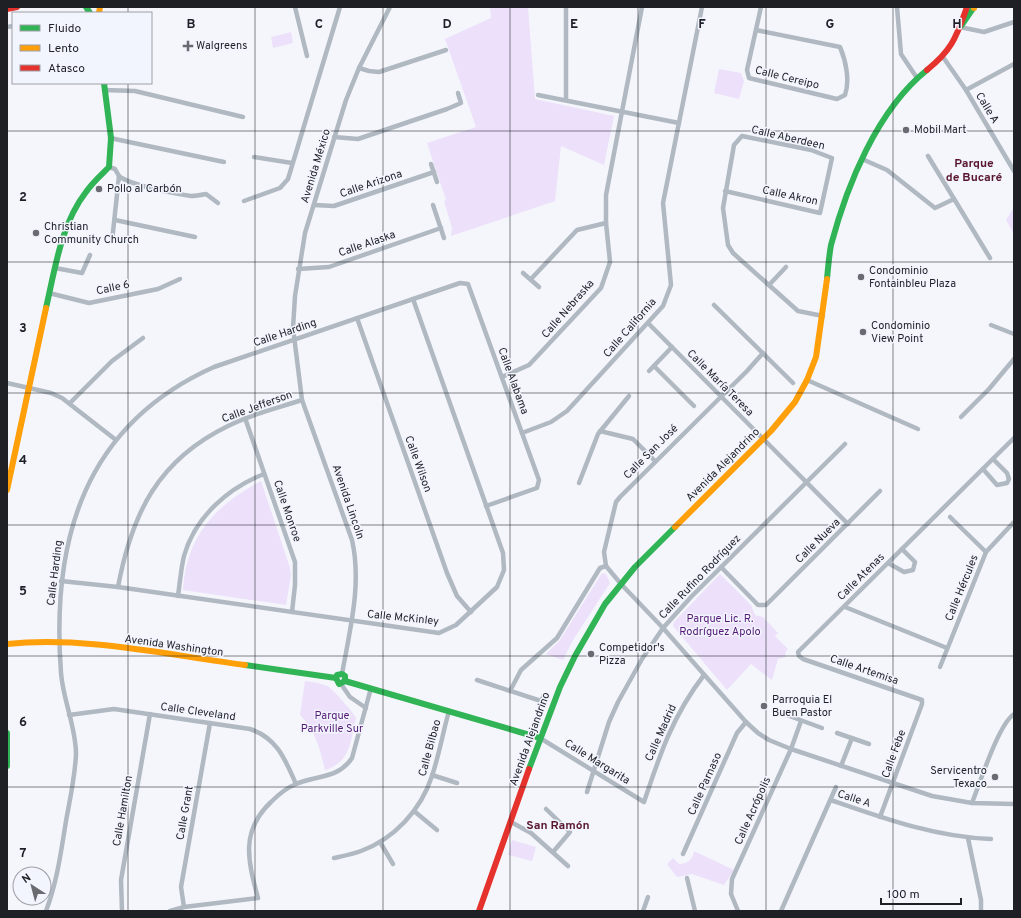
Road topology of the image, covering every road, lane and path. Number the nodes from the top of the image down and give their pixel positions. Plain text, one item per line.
1 (17, 7) edge
2 (295, 7) edge
3 (340, 7) edge
4 (390, 7) edge
5 (566, 7) edge
6 (642, 7) edge
7 (702, 7) edge
8 (761, 7) edge
9 (897, 7) edge
10 (967, 7) edge
11 (974, 7) edge
12 (7, 9) edge
13 (1014, 22) edge
14 (960, 27) junction
15 (756, 30) junction
16 (446, 50) dead end
17 (307, 56) dead end
18 (942, 57) junction
19 (1014, 64) edge
20 (359, 68) junction
21 (917, 78) junction
22 (104, 86) edge
23 (966, 90) junction
24 (458, 93) dead end
25 (538, 95) dead end
26 (566, 100) junction
27 (622, 111) junction
28 (243, 117) dead end
29 (679, 123) junction
30 (334, 137) junction
31 (110, 138) junction
32 (928, 156) dead end
33 (254, 158) dead end
34 (832, 158) joint
35 (862, 159) junction
36 (224, 162) dead end
37 (292, 163) junction
38 (431, 164) dead end
39 (109, 167) junction
40 (1014, 171) edge
41 (434, 172) junction
42 (119, 176) junction
43 (437, 182) dead end
44 (725, 191) junction
45 (954, 199) junction
46 (244, 201) dead end
47 (218, 203) dead end
48 (314, 205) junction
49 (433, 205) dead end
50 (115, 220) junction
51 (606, 223) junction
52 (441, 228) junction
53 (195, 237) dead end
54 (444, 238) dead end
55 (112, 241) dead end
56 (90, 255) dead end
57 (990, 258) dead end
58 (786, 266) dead end
59 (55, 268) junction
60 (298, 269) junction
61 (523, 272) dead end
62 (180, 279) dead end
63 (531, 279) junction
64 (465, 282) joint
65 (768, 285) junction
66 (539, 287) dead end
67 (49, 293) junction
68 (412, 299) junction
69 (714, 305) dead end
70 (823, 316) junction
71 (357, 318) junction
72 (648, 323) junction
73 (991, 324) dead end
74 (1014, 334) edge
75 (143, 338) dead end
76 (294, 339) junction
77 (672, 347) junction
78 (763, 353) junction
79 (1014, 359) edge
80 (654, 366) junction
81 (649, 371) dead end
82 (502, 377) junction
83 (807, 380) junction
84 (7, 383) edge
85 (793, 383) dead end
86 (28, 388) junction
87 (629, 396) dead end
88 (721, 396) junction
89 (302, 400) junction
90 (70, 403) junction
91 (694, 406) dead end
92 (245, 418) junction
93 (961, 418) dead end
94 (918, 429) dead end
95 (600, 431) junction
96 (522, 432) junction
97 (1014, 438) edge
98 (763, 439) junction
99 (116, 440) junction
100 (844, 444) dead end
101 (993, 459) junction
102 (654, 461) junction
103 (983, 469) junction
104 (264, 474) junction
105 (806, 482) junction
106 (579, 483) dead end
107 (7, 490) edge
108 (880, 491) dead end
109 (486, 506) junction
110 (950, 517) dead end
111 (1014, 523) edge
112 (848, 524) junction
113 (902, 549) junction
114 (986, 552) junction
115 (888, 563) junction
116 (606, 566) junction
117 (721, 567) junction
118 (61, 581) junction
119 (621, 584) junction
120 (118, 587) junction
121 (178, 596) junction
122 (845, 607) junction
123 (292, 612) junction
124 (470, 612) junction
125 (352, 621) junction
126 (663, 628) junction
127 (59, 642) junction
128 (8, 644) edge
129 (947, 648) junction
130 (803, 659) joint
131 (940, 667) dead end
132 (342, 674) junction
133 (704, 675) junction
134 (336, 678) junction
135 (477, 680) dead end
136 (343, 682) junction
137 (371, 688) junction
138 (510, 691) junction
139 (544, 695) dead end
140 (920, 698) joint
141 (366, 708) junction
142 (449, 711) junction
143 (150, 714) junction
144 (784, 714) dead end
145 (1014, 714) edge
146 (69, 715) junction
147 (801, 721) junction
148 (746, 722) junction
149 (210, 723) junction
150 (822, 728) dead end
151 (7, 733) edge
152 (837, 733) dead end
153 (540, 738) junction
154 (852, 738) junction
155 (869, 744) dead end
156 (791, 749) junction
157 (7, 766) edge
158 (841, 766) junction
159 (594, 771) junction
160 (432, 775) junction
161 (457, 783) dead end
162 (296, 784) junction
163 (893, 784) junction
164 (836, 787) dead end
165 (587, 792) dead end
166 (831, 800) junction
167 (644, 802) joint
168 (972, 803) junction
169 (1014, 804) edge
170 (546, 810) dead end
171 (414, 811) junction
172 (880, 817) junction
173 (511, 822) junction
174 (437, 830) dead end
175 (968, 838) junction
176 (991, 839) dead end
177 (380, 842) junction
178 (553, 852) junction
179 (683, 854) dead end
180 (334, 858) dead end
181 (393, 864) dead end
182 (568, 866) dead end
183 (687, 878) dead end
184 (648, 897) dead end
185 (184, 907) junction
186 (736, 910) edge
187 (46, 911) edge
188 (122, 911) edge
189 (170, 911) edge
190 (479, 911) edge
191 (643, 911) edge
192 (695, 911) edge
193 (781, 911) edge
194 (981, 911) edge

1 - 12 street
2 - 17 street
3 - 37 street
4 - 20 street, Avenida México
5 - 26 street
6 - 27 street, Calle Nebraska
7 - 29 street, Calle California
8 - 15 street, Calle Cereipo
9 - 21 street
10 - 14 street, Avenida Alejandrino
11 - 14 street, Avenida Alejandrino
13 - 14 street
14 - 18 street, Avenida Alejandrino
15 - 15 street, Calle Cereipo
16 - 20 street
18 - 21 street, Avenida Alejandrino
18 - 23 street, Calle A
19 - 23 street
20 - 30 street, Avenida México
21 - 35 street, Avenida Alejandrino
22 - 28 street
22 - 31 street
23 - 40 street, Calle A
24 - 30 street
25 - 26 street
26 - 27 street
27 - 29 street
27 - 51 street, Calle Nebraska
29 - 72 street, Calle California
30 - 48 street, Avenida México
31 - 36 street
31 - 39 street
32 - 45 street
33 - 37 street
34 - 44 street, Calle Aberdeen
34 - 44 street, Calle Akron
35 - 45 street
35 - 70 street, Avenida Alejandrino
37 - 46 street
38 - 41 street
39 - 42 street
39 - 59 street
41 - 43 street
41 - 48 street, Calle Arizona
42 - 47 street
42 - 50 street
44 - 65 street, Calle Aberdeen
45 - 57 street
48 - 60 street, Avenida México
49 - 52 street
50 - 53 street
50 - 55 street
51 - 63 street
51 - 82 street, Calle Nebraska
52 - 54 street
52 - 60 street, Calle Alaska
56 - 59 street
58 - 65 street
59 - 67 street
60 - 76 street, Avenida México
61 - 63 street
62 - 67 street, Calle 6
63 - 66 street
64 - 68 street, Calle Harding
64 - 82 street, Calle Alabama
65 - 70 street, Calle Aberdeen
67 - 86 street
68 - 71 street, Calle Harding
68 - 109 street, Calle McKinley
69 - 78 street
70 - 83 street, Avenida Alejandrino
71 - 76 street, Calle Harding
71 - 124 street, Calle Wilson
72 - 77 street, Calle María Teresa
72 - 96 street, Calle California
73 - 74 street
75 - 90 street
76 - 89 street, Avenida Lincoln
76 - 99 street, Calle Harding
77 - 80 street
77 - 88 street, Calle María Teresa
78 - 85 street
78 - 88 street, Calle San José
79 - 93 street
80 - 81 street
80 - 91 street
82 - 96 street, Calle Alabama
83 - 94 street
83 - 98 street, Avenida Alejandrino
84 - 86 street
86 - 90 street
86 - 107 street
87 - 95 street
88 - 98 street, Calle María Teresa
88 - 102 street, Calle San José
89 - 92 street, Calle Jefferson
89 - 125 street, Avenida Lincoln
90 - 99 street
92 - 104 street, Calle Monroe
92 - 120 street, Calle Jefferson
95 - 102 street
95 - 106 street
96 - 109 street, Calle Alabama
97 - 101 street, Calle Atenas
98 - 105 street, Calle María Teresa
98 - 119 street, Avenida Alejandrino
99 - 118 street, Calle Harding
100 - 105 street, Calle Rufino Rodríguez
101 - 103 street, Calle Atenas
101 - 103 street
102 - 116 street, Calle San José
103 - 113 street, Calle Atenas
104 - 121 street
104 - 123 street, Calle Monroe
105 - 112 street, Calle María Teresa
105 - 117 street, Calle Rufino Rodríguez
108 - 112 street, Calle Nueva
109 - 124 street, Calle McKinley
110 - 114 street
111 - 114 street, Calle Hércules
112 - 117 street, Calle Nueva
113 - 115 street, Calle Atenas
113 - 115 street
114 - 129 street, Calle Hércules
115 - 122 street, Calle Atenas
116 - 119 street
116 - 138 street
117 - 126 street, Calle Rufino Rodríguez
118 - 120 street, Calle McKinley
118 - 127 street, Calle Harding
119 - 126 street
119 - 153 street, Avenida Alejandrino
120 - 121 street, Calle McKinley
121 - 123 street, Calle McKinley
122 - 129 street
122 - 130 street, Calle Atenas
123 - 125 street, Calle McKinley
124 - 125 street, Calle McKinley
125 - 132 street, Avenida Lincoln
126 - 133 street
126 - 159 street, Calle Rufino Rodríguez
127 - 128 street, Avenida Washington
127 - 134 street, Avenida Washington
127 - 146 street, Calle Harding
129 - 131 street, Calle Hércules
130 - 140 street, Calle Artemisa
132 - 134 street
132 - 136 street
133 - 148 street
133 - 167 street, Calle Madrid
134 - 136 street
135 - 138 street
136 - 137 street
136 - 141 street
137 - 141 street
137 - 142 street
138 - 139 street
140 - 163 street, Calle Febe
141 - 162 street
142 - 153 street
142 - 160 street, Calle Bilbao
143 - 146 street, Calle Cleveland
143 - 149 street, Calle Cleveland
143 - 188 street, Calle Hamilton
144 - 147 street
145 - 168 street
146 - 187 street, Calle Harding
147 - 150 street
147 - 156 street, Calle Acrópolis
148 - 156 street
148 - 179 street, Calle Parnaso
149 - 162 street, Calle Cleveland
149 - 185 street, Calle Grant
151 - 157 street
152 - 154 street
153 - 159 street, Calle Margarita
153 - 173 street, Avenida Alejandrino
154 - 155 street
154 - 158 street
156 - 158 street
156 - 186 street, Calle Acrópolis
158 - 163 street
159 - 165 street, Calle Rufino Rodríguez
159 - 167 street, Calle Margarita
160 - 161 street
160 - 171 street, Calle Bilbao
162 - 185 street
163 - 168 street
163 - 172 street, Calle Febe
164 - 166 street
166 - 172 street, Calle A
166 - 193 street, Calle A
168 - 169 street
170 - 178 street
171 - 174 street
171 - 177 street, Calle Bilbao
172 - 175 street, Calle A
173 - 178 street
173 - 190 street, Avenida Alejandrino
175 - 176 street, Calle A
175 - 194 street
177 - 180 street, Calle Bilbao
177 - 181 street
178 - 182 street
183 - 192 street
184 - 191 street
185 - 189 street

